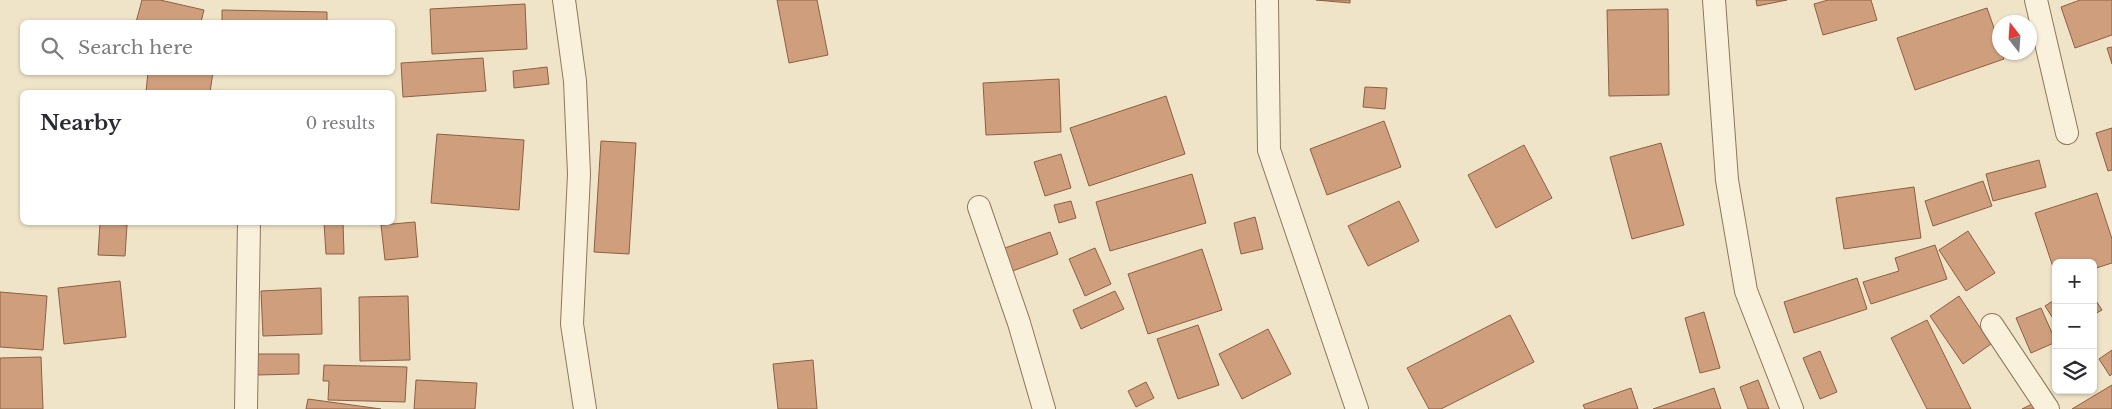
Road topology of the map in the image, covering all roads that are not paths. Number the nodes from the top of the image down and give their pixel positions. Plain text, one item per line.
1 (564, 0) edge
2 (1267, 0) edge
3 (1714, 0) edge
4 (2036, 0) edge
5 (2067, 133) dead end
6 (979, 206) dead end
7 (249, 225) edge
8 (1992, 325) dead end
9 (246, 409) edge
10 (585, 409) edge
11 (1044, 409) edge
12 (1357, 409) edge
13 (1792, 409) edge
14 (2048, 409) edge

1 - 10 street
2 - 12 street
3 - 13 street
4 - 5 street
6 - 11 street
7 - 9 street
8 - 14 street

